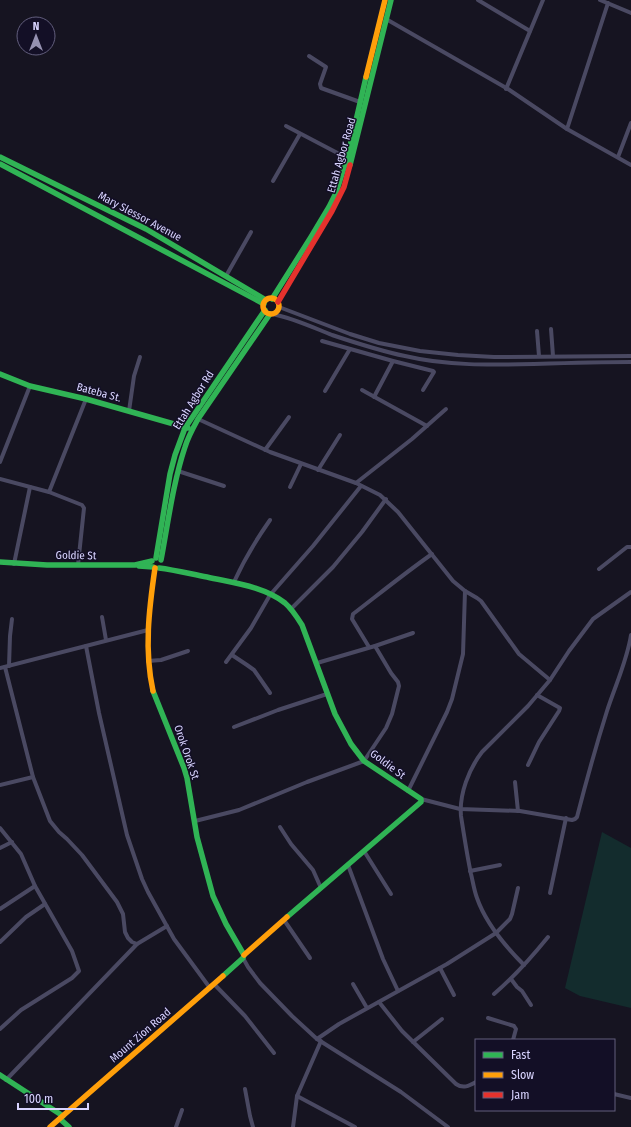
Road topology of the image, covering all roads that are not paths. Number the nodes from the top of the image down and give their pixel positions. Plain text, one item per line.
1 (386, 0) edge
2 (391, 0) edge
3 (478, 0) edge
4 (543, 0) edge
5 (600, 0) edge
6 (608, 3) junction
7 (631, 13) edge
8 (386, 19) junction
9 (530, 31) junction
10 (309, 56) dead end
11 (506, 89) junction
12 (360, 102) junction
13 (631, 122) edge
14 (286, 126) dead end
15 (567, 129) junction
16 (300, 134) junction
17 (0, 156) edge
18 (618, 157) junction
19 (347, 158) junction
20 (0, 164) edge
21 (631, 165) edge
22 (273, 181) dead end
23 (250, 232) dead end
24 (226, 276) junction
25 (278, 304) junction
26 (268, 307) junction
27 (551, 329) dead end
28 (537, 331) dead end
29 (322, 341) dead end
30 (350, 348) junction
31 (540, 356) junction
32 (553, 356) junction
33 (631, 356) edge
34 (140, 357) dead end
35 (392, 361) junction
36 (631, 362) edge
37 (0, 374) edge
38 (30, 386) junction
39 (362, 390) dead end
40 (423, 390) dead end
41 (325, 391) dead end
42 (374, 397) junction
43 (86, 399) junction
44 (446, 409) dead end
45 (129, 411) junction
46 (289, 417) dead end
47 (198, 420) junction
48 (427, 426) junction
49 (185, 428) junction
50 (192, 430) junction
51 (340, 435) dead end
52 (265, 450) junction
53 (0, 462) edge
54 (301, 464) junction
55 (318, 470) junction
56 (178, 471) junction
57 (0, 478) edge
58 (356, 483) junction
59 (224, 486) dead end
60 (361, 486) junction
61 (30, 487) junction
62 (290, 487) dead end
63 (49, 492) junction
64 (386, 499) junction
65 (270, 520) dead end
66 (631, 547) edge
67 (432, 554) junction
68 (0, 562) edge
69 (14, 564) junction
70 (157, 564) junction
71 (78, 565) junction
72 (599, 569) dead end
73 (234, 582) junction
74 (465, 591) junction
75 (631, 593) edge
76 (270, 595) junction
77 (291, 609) junction
78 (102, 617) dead end
79 (12, 619) dead end
80 (148, 630) junction
81 (413, 633) dead end
82 (631, 635) edge
83 (106, 640) junction
84 (86, 646) junction
85 (375, 646) junction
86 (369, 647) junction
87 (188, 651) dead end
88 (232, 655) junction
89 (148, 661) junction
90 (226, 662) dead end
91 (316, 663) junction
92 (7, 667) junction
93 (0, 668) edge
94 (550, 680) junction
95 (270, 693) dead end
96 (327, 694) junction
97 (537, 695) junction
98 (234, 728) dead end
99 (364, 761) junction
100 (528, 765) dead end
101 (33, 777) junction
102 (516, 782) dead end
103 (0, 785) edge
104 (408, 791) junction
105 (421, 799) junction
106 (460, 809) junction
107 (518, 811) junction
108 (566, 818) junction
109 (194, 821) junction
110 (280, 827) dead end
111 (0, 828) edge
112 (12, 842) junction
113 (0, 848) edge
114 (364, 851) junction
115 (500, 864) dead end
116 (348, 865) junction
117 (470, 871) junction
118 (35, 886) junction
119 (321, 888) junction
120 (518, 888) dead end
121 (550, 893) dead end
122 (391, 894) dead end
123 (45, 904) junction
124 (0, 909) edge
125 (284, 920) junction
126 (167, 926) junction
127 (496, 932) junction
128 (548, 937) dead end
129 (0, 942) edge
130 (137, 944) junction
131 (244, 957) junction
132 (310, 958) dead end
133 (524, 966) junction
134 (440, 968) junction
135 (511, 979) junction
136 (353, 984) dead end
137 (212, 986) junction
138 (398, 991) junction
139 (494, 994) dead end
140 (454, 995) dead end
141 (379, 1002) junction
142 (531, 1005) dead end
143 (367, 1008) junction
144 (488, 1018) dead end
145 (442, 1019) dead end
146 (0, 1029) edge
147 (317, 1039) junction
148 (513, 1039) edge
149 (321, 1041) junction
150 (413, 1042) junction
151 (274, 1053) dead end
152 (0, 1075) edge
153 (6, 1080) junction
154 (475, 1082) edge
155 (245, 1089) dead end
156 (615, 1094) edge
157 (297, 1096) junction
158 (631, 1098) edge
159 (182, 1110) dead end
160 (61, 1118) junction
161 (50, 1127) edge
162 (70, 1127) edge
163 (176, 1127) edge
164 (253, 1127) edge
165 (293, 1127) edge
166 (355, 1127) edge
167 (448, 1127) edge

1 - 12 main road, Ettah Agbor Road
2 - 8 main road, Ettah Agbor Road
3 - 9 street
4 - 9 street
5 - 6 street
6 - 7 street
6 - 15 street
8 - 11 street
8 - 25 main road, Ettah Agbor Road
9 - 11 street
10 - 12 street
11 - 15 street
12 - 19 main road, Ettah Agbor Road
13 - 18 street
14 - 16 street
15 - 18 street
16 - 19 street
16 - 22 street
17 - 24 main road, Mary Slessor Avenue
18 - 21 street
19 - 26 main road, Ettah Agbor Road
20 - 26 main road, Mary Slessor Avenue
23 - 24 street
24 - 26 main road, Mary Slessor Avenue
25 - 26 main road
25 - 26 main road, Ettah Agbor Road
25 - 31 street
26 - 36 street
26 - 47 main road, Ettah Agbor Rd
26 - 49 main road, Ettah Agbor Rd
27 - 32 street
28 - 31 street
29 - 30 street
30 - 35 street
30 - 41 street
31 - 32 street
32 - 33 street
34 - 45 street
35 - 40 street
35 - 42 street
37 - 38 main road, Bateba St.
38 - 43 main road, Bateba St.
38 - 53 street
39 - 42 street
42 - 48 street
43 - 45 main road, Bateba St.
43 - 63 street
44 - 48 street
45 - 49 main road, Bateba St.
46 - 52 street
47 - 50 main road, Ettah Agbor Rd
47 - 52 street
48 - 58 street
49 - 50 main road, Bateba St.
49 - 70 main road, Ettah Agbor Rd
50 - 56 main road, Ettah Agbor Rd
51 - 55 street
52 - 54 street
54 - 55 street
54 - 62 street
55 - 58 street
56 - 59 street
56 - 70 main road, Ettah Agbor Rd
57 - 61 street
58 - 60 street
60 - 64 street
60 - 76 street
61 - 63 street
61 - 69 street
63 - 71 street
64 - 67 street
64 - 77 street
65 - 73 street
66 - 72 street
67 - 74 street
67 - 86 street
68 - 69 main road, Goldie St
69 - 71 main road, Goldie St
70 - 71 main road, Goldie St
70 - 73 main road, Goldie St
70 - 80 main road, Orok Orok St
73 - 76 main road, Goldie St
74 - 94 street
74 - 104 street
75 - 94 street
76 - 77 main road, Goldie St
76 - 88 street
77 - 91 main road, Goldie St
78 - 83 street
79 - 92 street
80 - 83 street
80 - 89 main road, Orok Orok St
81 - 85 street
82 - 108 street
83 - 84 street
84 - 92 street
84 - 126 street
85 - 86 street
85 - 99 street
86 - 91 street
87 - 89 street
88 - 90 street
88 - 95 street
89 - 109 main road, Orok Orok St
91 - 96 main road, Goldie St
92 - 93 street
92 - 101 street
94 - 97 street
96 - 98 street
96 - 99 main road, Goldie St
97 - 100 street
97 - 106 street
99 - 104 main road, Goldie St
99 - 109 street
101 - 103 street
101 - 130 street
102 - 107 street
104 - 105 main road, Goldie St
105 - 106 street
105 - 114 main road
106 - 107 street
106 - 117 street
107 - 108 street
108 - 121 street
109 - 131 main road, Orok Orok St
110 - 119 street
111 - 112 street
112 - 113 street
112 - 118 street
114 - 116 main road
114 - 122 street
115 - 117 street
116 - 119 main road
116 - 138 street
117 - 127 street
118 - 123 street
118 - 124 street
119 - 125 main road
120 - 127 street
123 - 129 street
123 - 146 street
125 - 131 main road
125 - 132 street
126 - 130 street
126 - 137 street
127 - 133 street
127 - 134 street
128 - 133 street
130 - 153 street
131 - 137 main road, Mount Zion Road
131 - 147 street
133 - 135 street
134 - 138 street
134 - 140 street
135 - 139 street
135 - 142 street
136 - 143 street
137 - 151 street
137 - 160 main road, Mount Zion Road
138 - 141 street
141 - 143 street
141 - 150 street
143 - 147 street
144 - 148 street
145 - 150 street
147 - 149 street
149 - 157 street
149 - 167 street
150 - 154 street
152 - 153 main road
153 - 160 main road
155 - 164 street
156 - 158 street
157 - 165 street
157 - 166 street
159 - 163 street
160 - 161 main road, Mount Zion Road
160 - 162 main road

